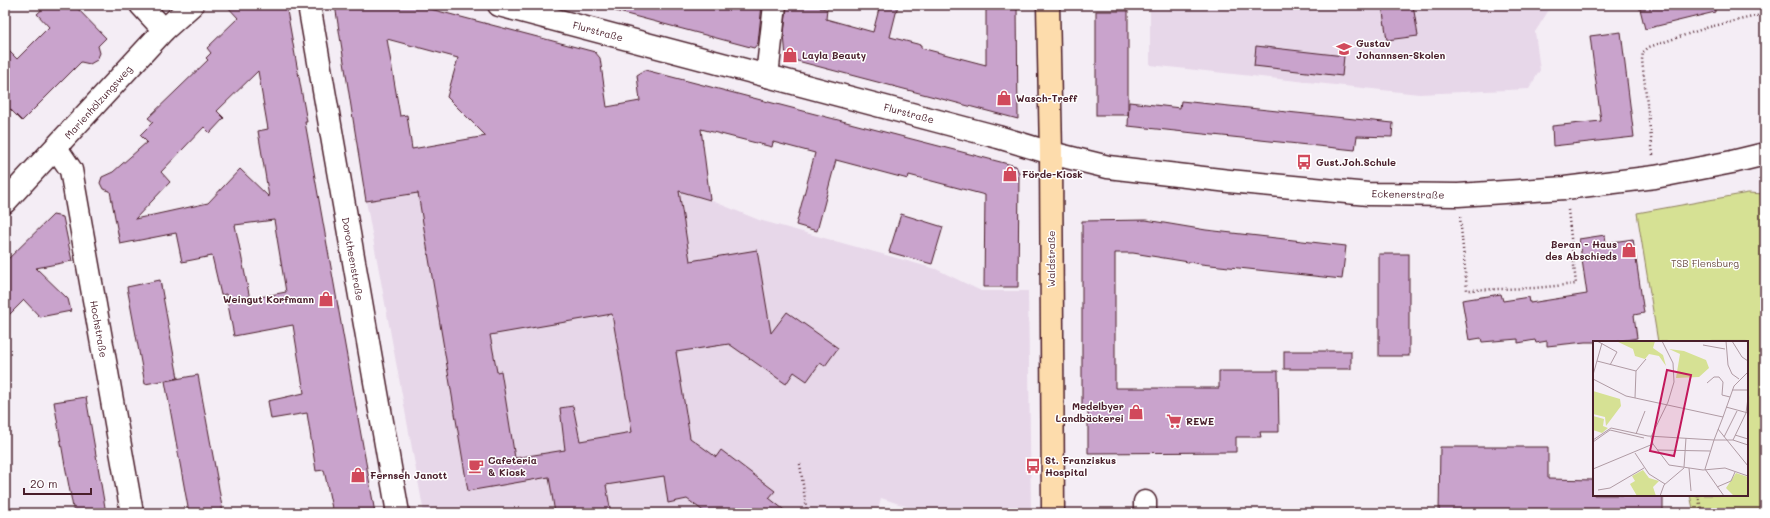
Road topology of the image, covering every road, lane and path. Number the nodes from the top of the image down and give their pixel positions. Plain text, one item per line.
1 (141, 5) edge
2 (192, 5) edge
3 (309, 5) edge
4 (498, 5) edge
5 (775, 5) edge
6 (1048, 5) edge
7 (164, 30) junction
8 (1765, 32) edge
9 (767, 76) junction
10 (56, 148) junction
11 (1051, 153) junction
12 (1765, 154) edge
13 (1655, 177) junction
14 (1565, 188) junction
15 (1458, 195) junction
16 (5, 202) edge
17 (800, 464) dead end
18 (1698, 496) edge
19 (5, 508) edge
20 (1376, 510) dead end
21 (6, 513) edge
22 (132, 513) edge
23 (398, 513) edge
24 (807, 513) edge
25 (1053, 513) edge
26 (1418, 513) edge
27 (1702, 513) edge

1 - 7 street
2 - 7 street, Marienhölzungsweg
3 - 23 street, Dorotheenstraße
4 - 9 street, Flurstraße
5 - 9 street
6 - 11 main road, Waldstraße
7 - 10 street, Marienhölzungsweg
8 - 13 path
9 - 11 street, Flurstraße
10 - 16 street, Marienhölzungsweg
10 - 22 street, Hochstraße
11 - 15 street, Eckenerstraße
11 - 25 main road, Waldstraße
12 - 13 street, Eckenerstraße
13 - 14 street, Eckenerstraße
14 - 15 street, Eckenerstraße
14 - 15 path
17 - 24 path
18 - 27 path
19 - 21 path
20 - 26 path

